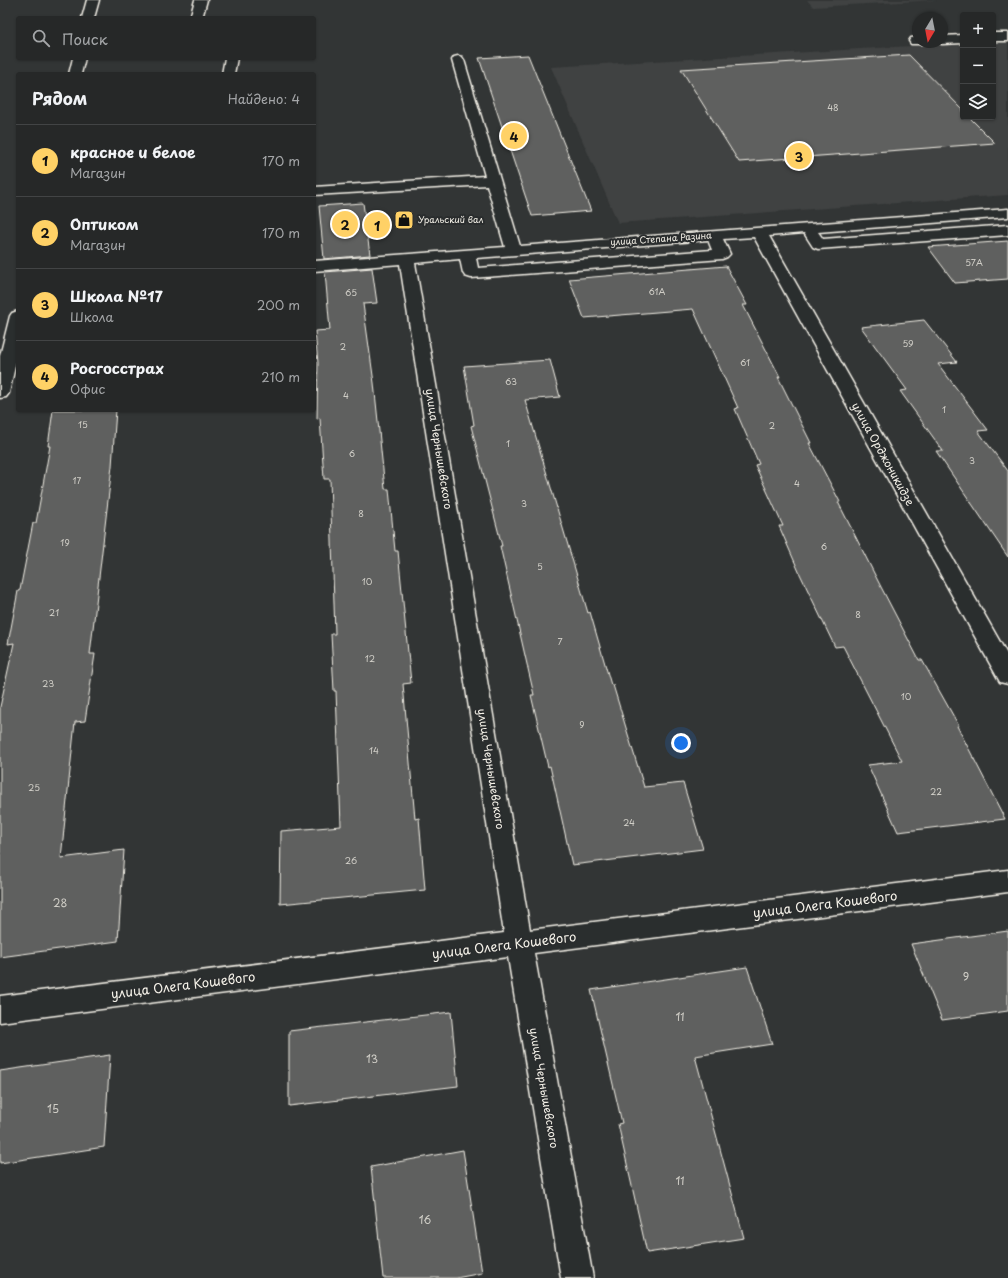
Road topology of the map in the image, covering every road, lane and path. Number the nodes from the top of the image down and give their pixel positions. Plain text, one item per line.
1 (92, 0) edge
2 (201, 0) edge
3 (88, 16) edge
4 (197, 16) edge
5 (996, 37) edge
6 (1008, 37) edge
7 (960, 39) edge
8 (948, 40) edge
9 (78, 60) edge
10 (230, 60) edge
11 (458, 60) dead end
12 (76, 72) edge
13 (228, 72) edge
14 (492, 180) junction
15 (316, 191) edge
16 (1008, 213) edge
17 (808, 228) junction
18 (1008, 230) edge
19 (759, 232) junction
20 (713, 235) junction
21 (514, 251) junction
22 (467, 254) junction
23 (407, 259) junction
24 (316, 266) edge
25 (16, 325) edge
26 (0, 393) edge
27 (1008, 676) edge
28 (1008, 881) edge
29 (520, 943) junction
30 (0, 1008) edge
31 (577, 1278) edge

1 - 3 street
2 - 4 street
5 - 6 street
7 - 8 street
9 - 12 street
10 - 13 street
11 - 14 street
14 - 15 street
14 - 21 street
16 - 17 street, улица Степана Разина
17 - 18 street
17 - 19 street, улица Степана Разина
19 - 20 street, улица Степана Разина
19 - 27 street, улица Орджоникидзе
20 - 21 street, улица Степана Разина
20 - 22 street
21 - 22 street, улица Степана Разина
22 - 23 street, улица Степана Разина
23 - 24 street, улица Степана Разина
23 - 29 street, улица Чернышевского
25 - 26 street
28 - 29 street, улица Олега Кошевого
29 - 30 street, улица Олега Кошевого
29 - 31 street, улица Чернышевского

